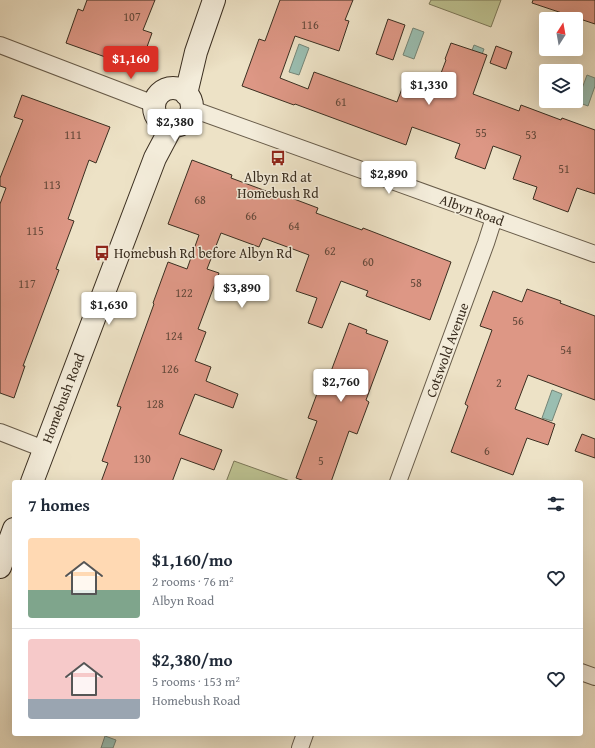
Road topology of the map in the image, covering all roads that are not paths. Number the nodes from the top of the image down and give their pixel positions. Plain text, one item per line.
1 (214, 0) edge
2 (0, 45) edge
3 (184, 97) junction
4 (162, 118) junction
5 (494, 218) junction
6 (595, 254) edge
7 (0, 432) edge
8 (44, 449) junction
9 (33, 480) edge
10 (399, 480) edge
11 (12, 535) edge
12 (0, 567) edge
13 (583, 673) edge
14 (595, 677) edge
15 (304, 736) edge
16 (300, 748) edge

1 - 3 main road
2 - 4 street
3 - 4 main road
3 - 4 main road
3 - 5 street, Albyn Road
4 - 8 main road, Homebush Road
5 - 6 street, Albyn Road
5 - 10 street, Cotswold Avenue
7 - 8 street
8 - 9 main road, Homebush Road
11 - 12 main road
13 - 14 street
15 - 16 street

